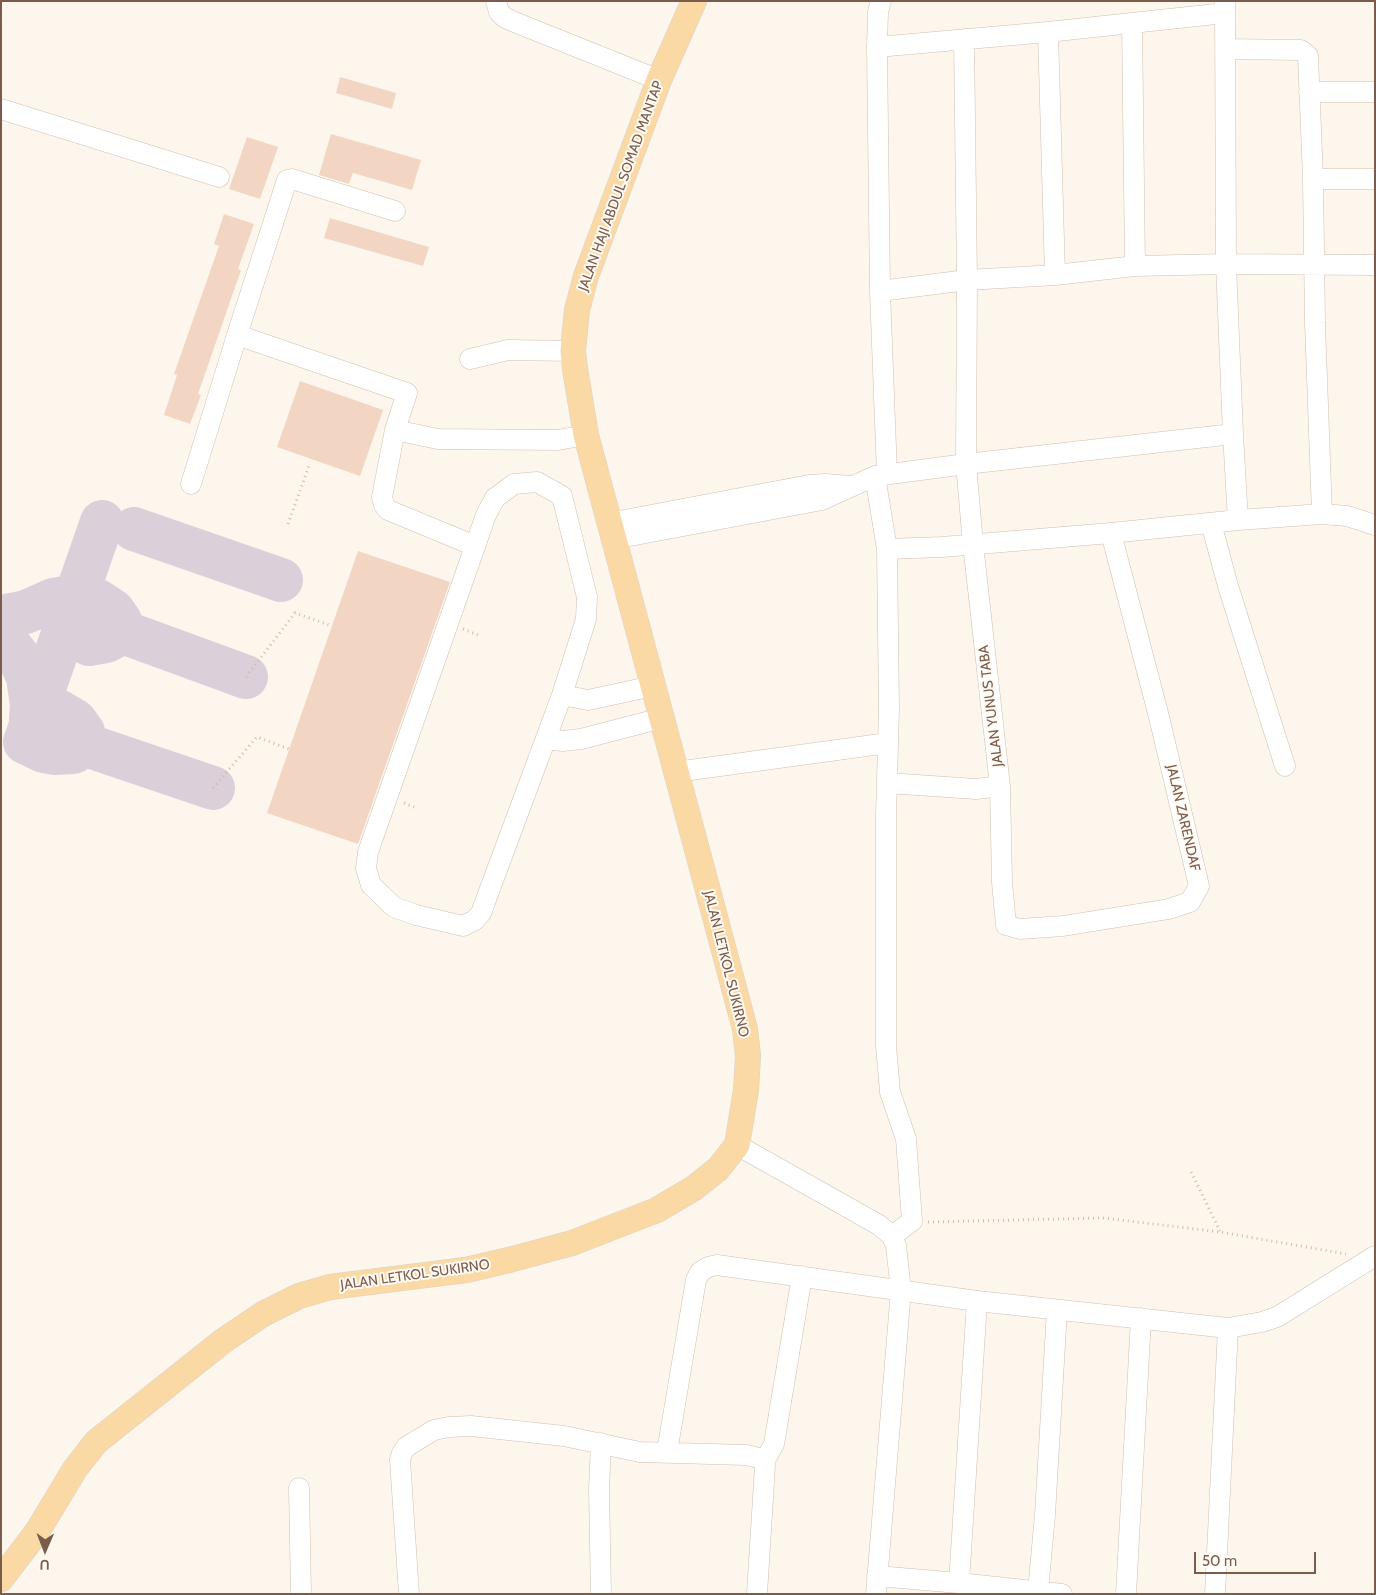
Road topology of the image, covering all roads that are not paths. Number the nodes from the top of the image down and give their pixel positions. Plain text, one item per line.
1 (496, 1) edge
2 (694, 1) edge
3 (881, 1) edge
4 (1225, 7) edge
5 (1132, 23) junction
6 (1048, 32) junction
7 (964, 39) junction
8 (877, 47) junction
9 (1225, 49) junction
10 (659, 80) junction
11 (1309, 92) junction
12 (1375, 92) edge
13 (1, 109) edge
14 (219, 177) dead end
15 (1313, 179) junction
16 (1375, 179) edge
17 (395, 211) dead end
18 (1226, 264) junction
19 (1314, 265) junction
20 (1375, 265) edge
21 (1135, 266) junction
22 (1055, 275) junction
23 (967, 280) junction
24 (880, 290) junction
25 (237, 334) junction
26 (573, 351) junction
27 (470, 359) dead end
28 (395, 430) junction
29 (1232, 434) junction
30 (586, 435) junction
31 (966, 464) junction
32 (881, 475) junction
33 (192, 484) dead end
34 (1322, 514) junction
35 (1238, 520) junction
36 (1211, 523) junction
37 (1375, 526) edge
38 (612, 532) junction
39 (1111, 533) junction
40 (973, 544) junction
41 (475, 546) junction
42 (887, 549) junction
43 (653, 686) junction
44 (562, 695) junction
45 (662, 718) junction
46 (546, 739) junction
47 (888, 743) junction
48 (1285, 766) dead end
49 (676, 772) junction
50 (887, 783) junction
51 (1000, 786) junction
52 (737, 1145) junction
53 (892, 1236) junction
54 (1373, 1257) edge
55 (802, 1276) junction
56 (901, 1290) junction
57 (976, 1302) junction
58 (1057, 1310) junction
59 (1141, 1318) junction
60 (1228, 1328) junction
61 (601, 1443) junction
62 (667, 1452) junction
63 (764, 1462) junction
64 (299, 1488) dead end
65 (1, 1579) edge
66 (958, 1583) junction
67 (876, 1585) edge
68 (1038, 1591) junction
69 (301, 1594) edge
70 (410, 1594) edge
71 (601, 1594) edge
72 (757, 1594) edge
73 (1062, 1594) edge
74 (1126, 1594) edge
75 (1215, 1594) edge

1 - 10 street
2 - 10 main road, JALAN HAJI ABDUL SOMAD MANTAP
3 - 8 street
4 - 5 street
4 - 9 street
5 - 6 street
5 - 21 street
6 - 7 street
6 - 22 street
7 - 8 street
7 - 23 street, JALAN YUNUS TABA
8 - 24 street
9 - 11 street
9 - 18 street
10 - 26 main road, JALAN HAJI ABDUL SOMAD MANTAP
11 - 12 street
11 - 15 street
13 - 14 street
15 - 16 street
15 - 19 street
17 - 25 street
18 - 19 street
18 - 21 street
18 - 29 street
19 - 20 street
19 - 34 street
21 - 22 street
22 - 23 street
23 - 24 street
23 - 31 street, JALAN YUNUS TABA
24 - 32 street
25 - 28 street
25 - 33 street
26 - 27 street
26 - 30 main road, JALAN HAJI ABDUL SOMAD MANTAP
28 - 30 street
28 - 41 street
29 - 31 street
29 - 35 street
30 - 38 main road, JALAN HAJI ABDUL SOMAD MANTAP
31 - 32 street
31 - 40 street, JALAN YUNUS TABA
32 - 38 street
32 - 42 street
34 - 35 street
34 - 37 street
35 - 36 street
36 - 39 street
36 - 48 street
38 - 43 main road, JALAN LETKOL SUKIRNO
39 - 40 street
39 - 51 street, JALAN ZARENDAF
40 - 42 street
40 - 51 street, JALAN YUNUS TABA
41 - 44 street
41 - 46 street
42 - 47 street
43 - 44 street
43 - 45 main road, JALAN LETKOL SUKIRNO
44 - 46 street
45 - 46 street
45 - 49 main road, JALAN LETKOL SUKIRNO
47 - 49 street
47 - 50 street
49 - 52 main road, JALAN LETKOL SUKIRNO
50 - 51 street, JALAN YUNUS TABA
50 - 53 street
52 - 53 street
52 - 65 main road, JALAN LETKOL SUKIRNO
53 - 56 street
54 - 60 street
55 - 56 street
55 - 62 street
55 - 63 street
56 - 57 street
56 - 67 street
57 - 58 street
57 - 66 street
58 - 59 street
58 - 68 street
59 - 60 street
59 - 74 street
60 - 75 street
61 - 62 street
61 - 70 street
61 - 71 street
62 - 63 street
63 - 72 street
64 - 69 street
66 - 67 street
66 - 68 street
68 - 73 street

